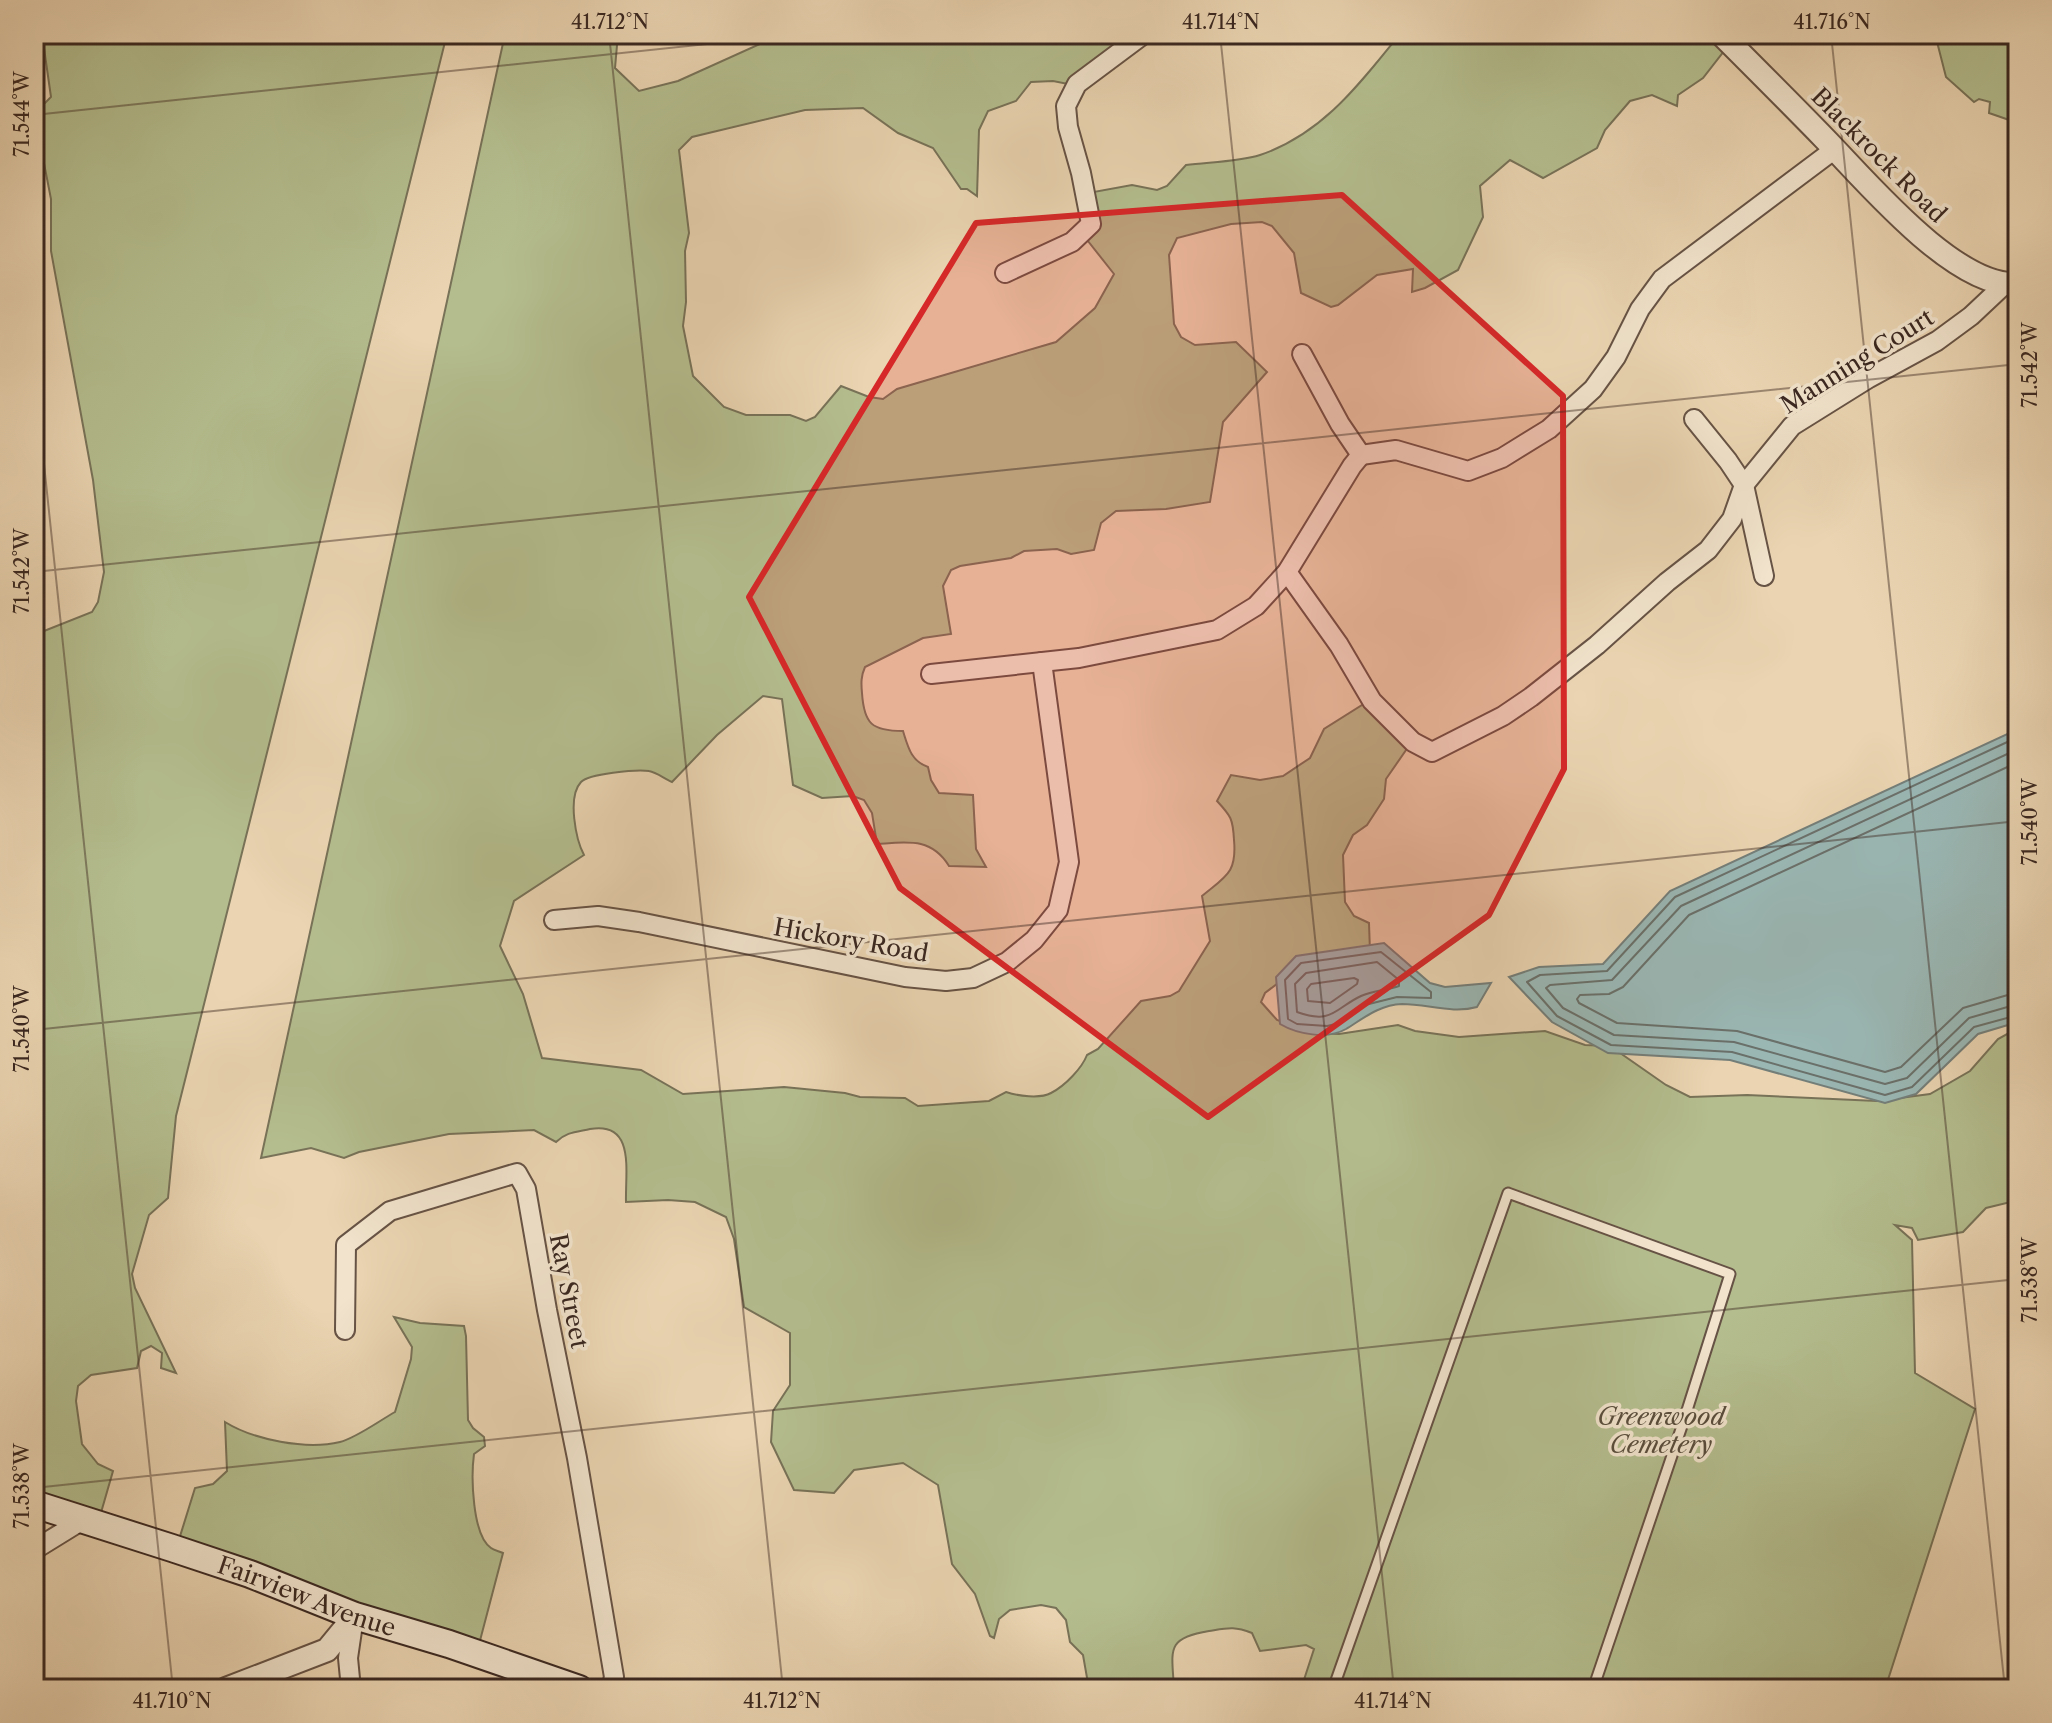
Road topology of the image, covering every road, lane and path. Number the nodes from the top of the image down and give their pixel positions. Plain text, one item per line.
1 (1144, 34) edge
2 (1721, 34) edge
3 (1835, 149) junction
4 (1005, 273) dead end
5 (2011, 284) edge
6 (1302, 354) dead end
7 (1694, 419) dead end
8 (1361, 455) junction
9 (1744, 485) junction
10 (1287, 572) junction
11 (1764, 576) dead end
12 (1042, 662) junction
13 (931, 674) dead end
14 (554, 920) dead end
15 (345, 1330) dead end
16 (34, 1504) edge
17 (81, 1521) junction
18 (34, 1550) edge
19 (355, 1616) junction
20 (226, 1689) edge
21 (351, 1689) edge
22 (579, 1689) edge
23 (611, 1689) edge
24 (1333, 1689) edge
25 (1593, 1689) edge

1 - 4 street
2 - 3 street, Blackrock Road
3 - 5 street, Blackrock Road
3 - 8 street
5 - 9 street, Manning Court
6 - 8 street
7 - 9 street
8 - 10 street
9 - 10 street, Manning Court
9 - 11 street
10 - 12 street
12 - 13 street
12 - 14 street, Hickory Road
15 - 23 street, Ray Street
16 - 17 main road, Fairview Avenue
17 - 18 street
17 - 19 main road, Fairview Avenue
19 - 20 street
19 - 21 street
19 - 22 main road, Fairview Avenue
24 - 25 lane

